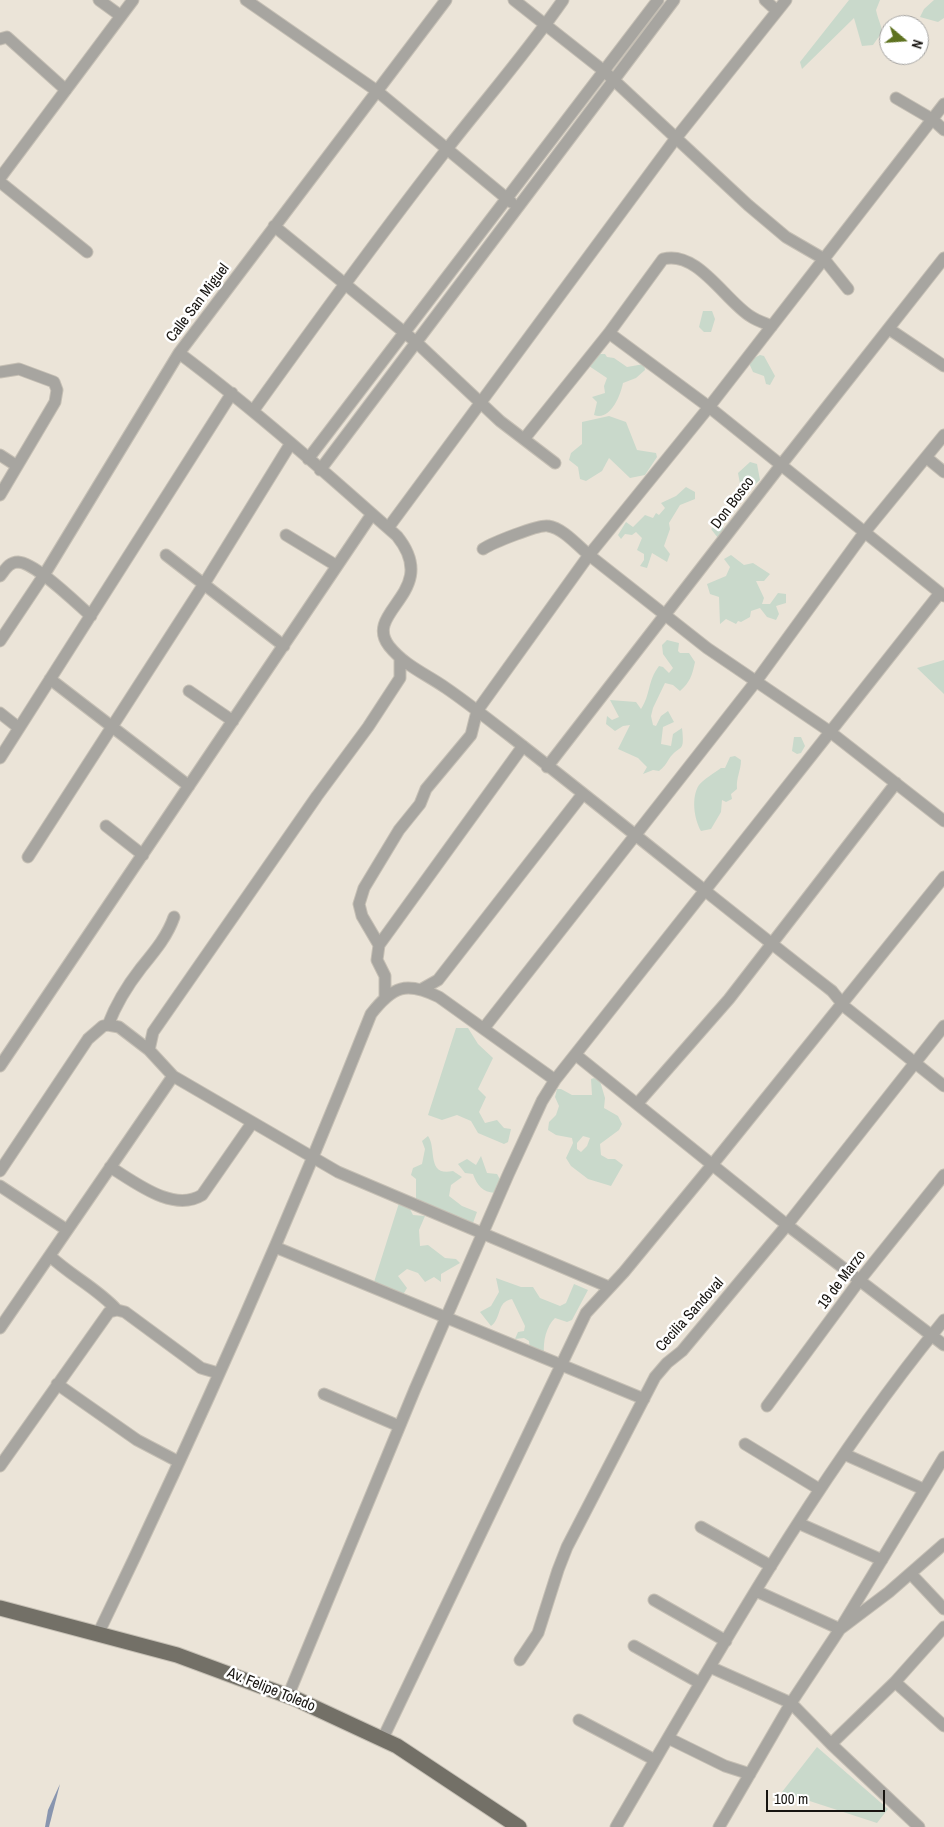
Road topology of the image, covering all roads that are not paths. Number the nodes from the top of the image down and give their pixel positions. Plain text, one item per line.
1 (99, 0) edge
2 (133, 0) edge
3 (246, 0) edge
4 (446, 0) edge
5 (514, 0) edge
6 (563, 0) edge
7 (658, 0) edge
8 (674, 0) edge
9 (765, 0) edge
10 (786, 0) edge
11 (777, 11) junction
12 (121, 16) junction
13 (545, 26) junction
14 (0, 39) edge
15 (604, 71) junction
16 (613, 80) junction
17 (66, 90) junction
18 (377, 91) junction
19 (896, 98) dead end
20 (944, 104) edge
21 (932, 119) junction
22 (944, 130) edge
23 (676, 138) junction
24 (446, 149) junction
25 (0, 180) edge
26 (506, 199) junction
27 (518, 208) junction
28 (274, 226) junction
29 (87, 252) dead end
30 (944, 258) edge
31 (824, 259) junction
32 (346, 283) junction
33 (848, 289) dead end
34 (772, 326) junction
35 (889, 329) junction
36 (405, 333) junction
37 (609, 333) junction
38 (416, 342) junction
39 (179, 353) junction
40 (944, 366) edge
41 (0, 372) edge
42 (232, 393) junction
43 (481, 401) junction
44 (709, 407) junction
45 (253, 412) junction
46 (944, 435) edge
47 (524, 439) junction
48 (291, 443) junction
49 (0, 455) edge
50 (926, 458) junction
51 (308, 460) junction
52 (555, 463) dead end
53 (781, 465) junction
54 (17, 466) junction
55 (320, 470) junction
56 (944, 472) edge
57 (0, 495) edge
58 (372, 514) junction
59 (388, 528) junction
60 (864, 533) junction
61 (286, 535) dead end
62 (483, 549) dead end
63 (166, 555) dead end
64 (589, 555) junction
65 (337, 566) junction
66 (44, 575) junction
67 (0, 576) edge
68 (204, 584) junction
69 (942, 594) edge
70 (91, 616) junction
71 (665, 616) junction
72 (0, 642) edge
73 (284, 646) junction
74 (400, 658) junction
75 (422, 675) junction
76 (400, 678) junction
77 (50, 679) junction
78 (757, 680) junction
79 (189, 691) dead end
80 (477, 711) junction
81 (0, 713) edge
82 (233, 721) junction
83 (112, 726) junction
84 (19, 728) junction
85 (829, 731) junction
86 (523, 746) junction
87 (0, 758) edge
88 (547, 767) junction
89 (896, 783) junction
90 (189, 786) junction
91 (582, 795) junction
92 (944, 821) edge
93 (106, 826) dead end
94 (636, 837) junction
95 (143, 855) junction
96 (28, 856) dead end
97 (944, 877) edge
98 (704, 892) junction
99 (174, 917) dead end
100 (379, 945) junction
101 (772, 945) junction
102 (422, 989) junction
103 (385, 996) junction
104 (843, 1004) junction
105 (108, 1025) junction
106 (944, 1026) edge
107 (484, 1028) junction
108 (153, 1032) junction
109 (137, 1039) junction
110 (149, 1050) junction
111 (576, 1054) junction
112 (915, 1062) junction
113 (0, 1066) edge
114 (173, 1076) junction
115 (556, 1080) junction
116 (944, 1086) edge
117 (637, 1104) junction
118 (252, 1123) junction
119 (314, 1159) junction
120 (712, 1166) junction
121 (110, 1167) junction
122 (0, 1171) edge
123 (944, 1176) edge
124 (0, 1186) edge
125 (787, 1225) junction
126 (67, 1230) junction
127 (484, 1234) junction
128 (275, 1247) junction
129 (50, 1256) junction
130 (859, 1281) junction
131 (609, 1287) junction
132 (116, 1310) junction
133 (448, 1318) junction
134 (944, 1320) edge
135 (0, 1328) edge
136 (931, 1336) junction
137 (944, 1345) edge
138 (561, 1365) junction
139 (218, 1373) junction
140 (57, 1384) junction
141 (324, 1394) dead end
142 (644, 1399) junction
143 (767, 1406) dead end
144 (399, 1426) junction
145 (745, 1444) dead end
146 (844, 1454) junction
147 (944, 1457) edge
148 (179, 1462) junction
149 (0, 1466) edge
150 (819, 1489) junction
151 (923, 1490) junction
152 (798, 1523) junction
153 (701, 1527) dead end
154 (944, 1544) edge
155 (882, 1560) junction
156 (771, 1566) junction
157 (874, 1574) junction
158 (911, 1574) junction
159 (756, 1591) junction
160 (889, 1592) junction
161 (654, 1600) dead end
162 (0, 1608) edge
163 (944, 1609) edge
164 (944, 1627) edge
165 (840, 1630) junction
166 (98, 1634) junction
167 (726, 1640) junction
168 (634, 1646) dead end
169 (520, 1660) dead end
170 (710, 1667) junction
171 (895, 1682) junction
172 (700, 1684) junction
173 (288, 1696) junction
174 (791, 1703) junction
175 (579, 1720) dead end
176 (944, 1726) edge
177 (383, 1738) junction
178 (668, 1738) junction
179 (831, 1744) junction
180 (655, 1760) junction
181 (750, 1774) junction
182 (518, 1827) edge
183 (616, 1827) edge
184 (719, 1827) edge
185 (919, 1827) edge

1 - 12 street
2 - 12 street
3 - 18 street
4 - 18 street, Calle San Miguel
5 - 13 street
6 - 13 street
7 - 15 street
8 - 16 street
9 - 11 street
10 - 11 street
11 - 23 street
12 - 17 street
13 - 15 street
13 - 24 street
14 - 17 street
15 - 16 street
15 - 26 street
16 - 23 street
16 - 27 street
17 - 25 street
18 - 24 street
18 - 28 street, Calle San Miguel
19 - 21 street
20 - 21 street
21 - 22 street
21 - 31 street
23 - 31 street
23 - 43 street
24 - 26 street
24 - 32 street
25 - 29 street
26 - 27 street
26 - 36 street
27 - 38 street
28 - 32 street
28 - 39 street, Calle San Miguel
30 - 35 street, Don Bosco
31 - 33 street
31 - 34 street
32 - 36 street
32 - 45 street
34 - 37 street
34 - 44 street
35 - 40 street
35 - 53 street, Don Bosco
36 - 38 street
36 - 51 street
37 - 44 street
37 - 47 street
38 - 43 street
38 - 55 street
39 - 42 street
39 - 66 street, Calle San Miguel
41 - 54 street
42 - 45 street
42 - 70 street
43 - 47 street
43 - 59 street
44 - 53 street
44 - 64 street
45 - 48 street
46 - 50 street
47 - 52 street
48 - 51 street
48 - 68 street
49 - 54 street
50 - 56 street
50 - 60 street
51 - 55 street
53 - 60 street
53 - 71 street, Don Bosco
54 - 57 street
55 - 58 street
58 - 59 street
58 - 65 street
59 - 74 street
60 - 69 street
60 - 78 street
61 - 65 street
62 - 64 street
63 - 68 street
64 - 71 street
64 - 80 street
65 - 73 street
66 - 67 street
66 - 70 street
66 - 72 street, Calle San Miguel
68 - 73 street
68 - 83 street
69 - 85 street
70 - 77 street
71 - 78 street
71 - 88 street, Don Bosco
73 - 82 street
74 - 75 street
74 - 76 street
75 - 76 street
75 - 80 street
76 - 108 street
77 - 83 street
77 - 84 street
78 - 85 street
78 - 94 street
79 - 82 street
80 - 86 street
80 - 100 street
81 - 84 street
82 - 90 street
83 - 90 street
83 - 96 street
84 - 87 street
85 - 89 street
85 - 98 street
86 - 88 street
86 - 100 street
88 - 91 street
89 - 92 street
89 - 101 street
90 - 95 street
91 - 94 street
91 - 102 street
93 - 95 street
94 - 98 street
94 - 107 street
95 - 113 street
97 - 104 street
98 - 101 street
98 - 111 street
99 - 105 street
100 - 103 street
101 - 104 street
101 - 117 street
102 - 103 street
102 - 107 street
103 - 119 street
104 - 112 street
104 - 120 street
105 - 109 street
105 - 122 street
106 - 112 street, Cecilia Sandoval
107 - 115 street
108 - 109 street
108 - 110 street
109 - 110 street
110 - 114 street
111 - 115 street
111 - 117 street
112 - 116 street
112 - 125 street, Cecilia Sandoval
114 - 118 street
114 - 121 street
115 - 127 street
117 - 120 street
118 - 119 street
118 - 121 street
119 - 127 street
119 - 128 street
120 - 125 street
120 - 131 street
121 - 126 street
123 - 130 street, 19 de Marzo
124 - 126 street
125 - 130 street
125 - 142 street, Cecilia Sandoval
126 - 129 street
127 - 131 street
127 - 133 street
128 - 133 street
128 - 139 street
129 - 132 street
129 - 135 street
130 - 136 street
130 - 143 street, 19 de Marzo
131 - 138 street
132 - 139 street
132 - 140 street
133 - 138 street
133 - 144 street
134 - 136 street
136 - 137 street
136 - 146 street
138 - 142 street
138 - 177 street
139 - 148 street
140 - 148 street
140 - 149 street
141 - 144 street
142 - 169 street, Cecilia Sandoval
144 - 173 street
145 - 150 street
146 - 150 street
146 - 151 street
147 - 151 street
148 - 166 street
150 - 152 street
151 - 155 street
152 - 155 street
152 - 156 street
153 - 156 street
154 - 158 street
155 - 157 street
156 - 159 street
157 - 160 street
157 - 165 street
158 - 160 street
158 - 163 street
159 - 165 street
159 - 167 street
160 - 165 street
161 - 167 street
162 - 166 main road, Av. Felipe Toledo
164 - 171 street
165 - 174 street
166 - 173 main road, Av. Felipe Toledo
167 - 170 street
168 - 172 street
170 - 172 street
170 - 174 street
171 - 176 street
171 - 179 street
172 - 178 street
173 - 177 main road, Av. Felipe Toledo
174 - 179 street
174 - 181 street
175 - 180 street
177 - 182 main road, Av. Felipe Toledo
178 - 180 street
178 - 181 street
179 - 185 street
180 - 183 street
181 - 184 street

